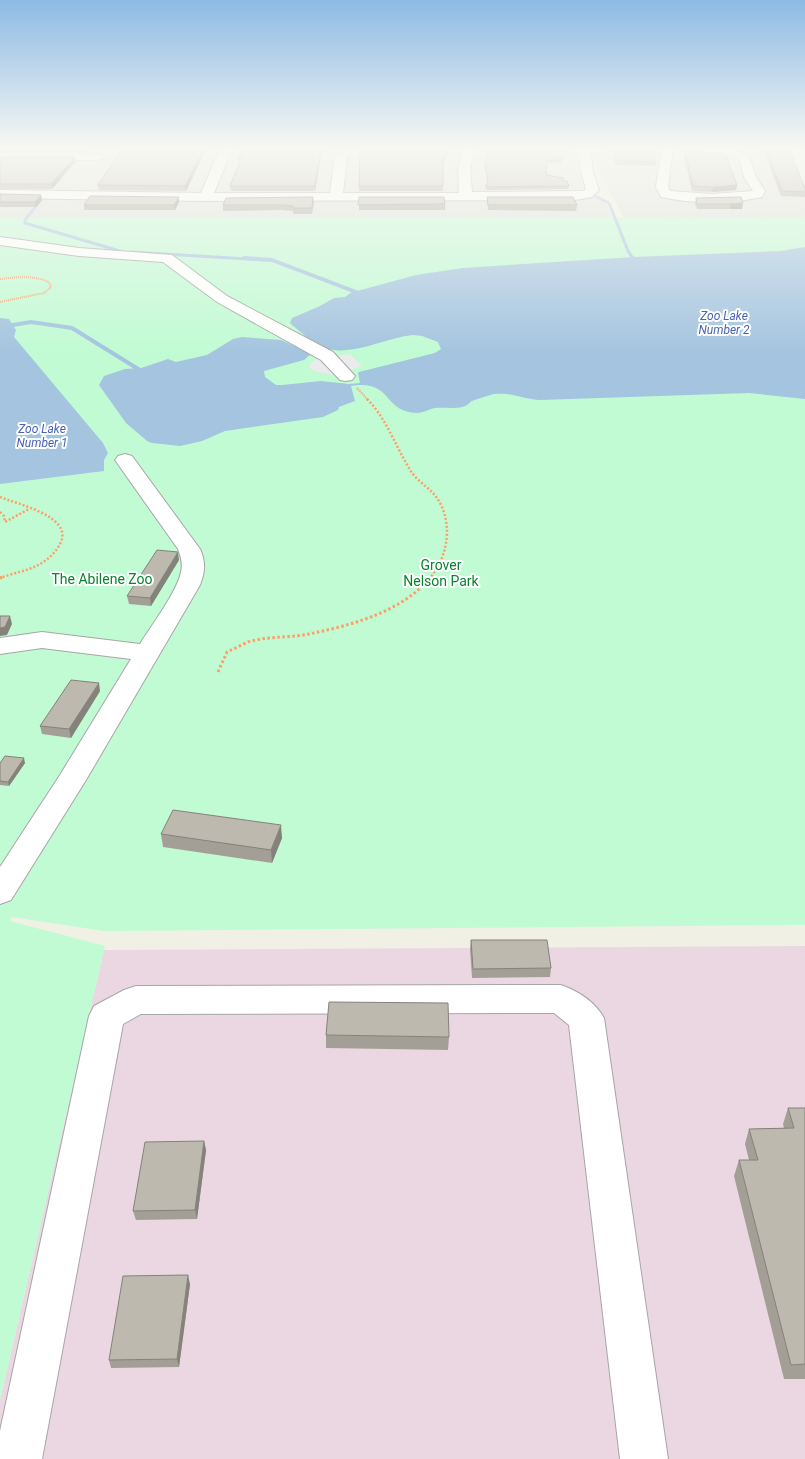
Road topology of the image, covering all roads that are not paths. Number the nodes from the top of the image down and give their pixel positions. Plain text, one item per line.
1 (0, 241) edge
2 (346, 376) dead end
3 (125, 460) dead end
4 (0, 646) edge
5 (148, 653) junction
6 (0, 892) edge
7 (18, 1459) edge
8 (644, 1459) edge

1 - 2 street
3 - 5 street
4 - 5 street
5 - 6 street
7 - 8 street

